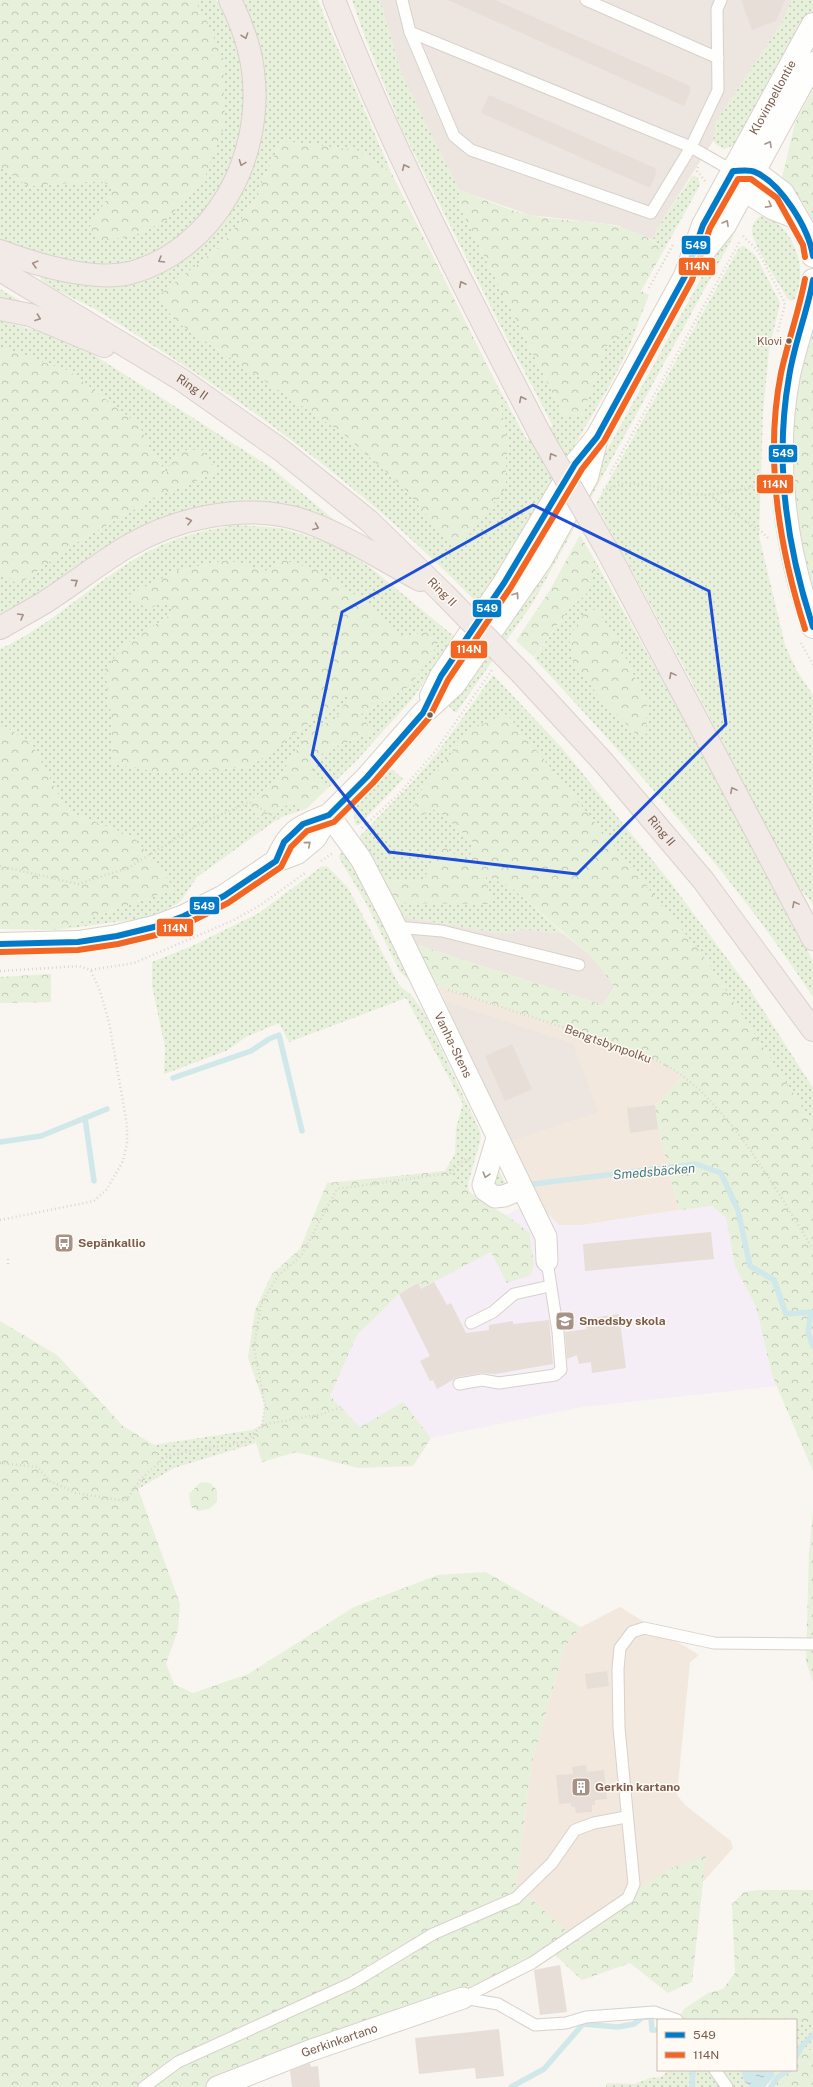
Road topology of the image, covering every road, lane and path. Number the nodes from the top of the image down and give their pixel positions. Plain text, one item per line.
1 (230, 0) edge
2 (334, 0) edge
3 (340, 0) edge
4 (402, 0) edge
5 (586, 0) edge
6 (721, 0) edge
7 (813, 24) edge
8 (410, 32) junction
9 (348, 36) junction
10 (718, 58) junction
11 (813, 63) edge
12 (691, 147) junction
13 (701, 152) junction
14 (744, 171) junction
15 (706, 185) dead end
16 (744, 190) junction
17 (795, 217) junction
18 (677, 238) dead end
19 (0, 251) edge
20 (813, 256) edge
21 (0, 270) edge
22 (685, 276) junction
23 (813, 280) edge
24 (649, 288) dead end
25 (0, 309) edge
26 (182, 380) junction
27 (770, 480) dead end
28 (600, 491) dead end
29 (708, 494) junction
30 (772, 541) dead end
31 (444, 594) junction
32 (813, 627) edge
33 (0, 628) edge
34 (329, 815) junction
35 (282, 821) dead end
36 (0, 866) edge
37 (396, 927) junction
38 (813, 939) edge
39 (0, 944) edge
40 (579, 965) dead end
41 (90, 970) dead end
42 (446, 989) dead end
43 (813, 1030) edge
44 (497, 1138) junction
45 (478, 1163) dead end
46 (521, 1189) junction
47 (0, 1220) edge
48 (813, 1248) edge
49 (8, 1259) dead end
50 (547, 1261) joint
51 (8, 1264) dead end
52 (550, 1286) junction
53 (471, 1323) dead end
54 (459, 1384) dead end
55 (341, 1407) dead end
56 (262, 1425) junction
57 (0, 1463) edge
58 (810, 1644) edge
59 (626, 1817) junction
60 (463, 1998) junction
61 (674, 2019) edge
62 (716, 2071) edge
63 (144, 2087) edge
64 (217, 2087) edge
65 (727, 2087) edge

1 -> 19 highway
2 - 9 highway
3 - 9 highway
4 - 8 lane
5 - 10 lane
6 - 10 lane
7 - 14 main road, Klovinpellontie
8 - 12 lane
8 - 12 lane
38 -> 9 highway, bridge
10 - 12 lane
14 -> 11 main road, Klovinpellontie
12 - 13 lane
13 - 14 lane
13 - 15 path
14 - 16 main road
14 - 17 main road
14 - 22 main road
16 -> 17 main road
22 -> 16 main road
17 - 20 main road
18 - 24 path
21 - 26 highway, Ring II
22 - 34 main road
23 - 32 main road
25 -> 26 highway
26 - 31 highway, Ring II
27 - 29 path
28 - 29 path
29 - 30 path
33 -> 31 highway
31 - 43 highway, Ring II, bridge
34 - 37 street, Vanha-Stens
34 - 39 main road
35 - 36 path
37 - 40 lane
37 - 44 street, Vanha-Stens
41 - 47 path
42 - 48 path, Bengtsbynpolku
44 - 46 street, Vanha-Stens
44 -> 46 street
45 - 56 path
46 - 50 street, Vanha-Stens
49 - 51 path
50 - 52 lane
52 - 53 lane
52 - 54 lane
55 - 56 path
56 - 57 path
58 - 59 lane
59 - 60 lane
59 - 63 lane
60 - 61 lane
60 - 64 street, Gerkinkartano
62 - 65 lane

